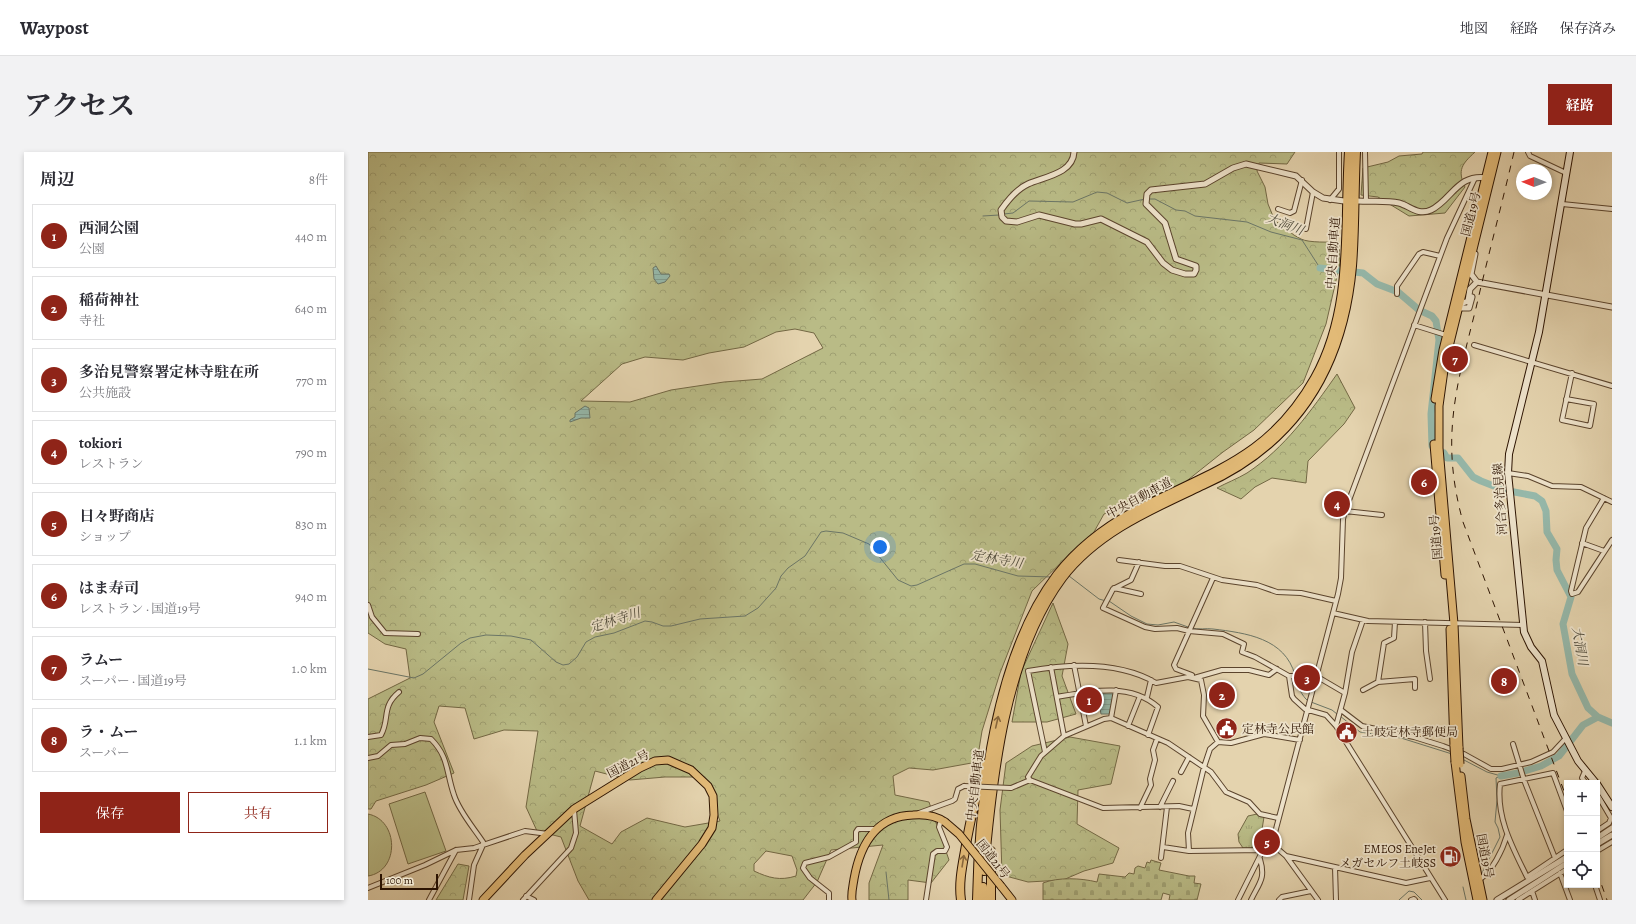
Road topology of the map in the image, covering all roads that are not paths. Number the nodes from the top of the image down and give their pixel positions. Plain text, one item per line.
1 (1074, 152) edge
2 (1339, 152) edge
3 (1349, 152) edge
4 (1356, 152) edge
5 (1365, 152) edge
6 (1492, 152) edge
7 (1497, 152) edge
8 (1528, 152) edge
9 (1570, 152) edge
10 (1566, 173) junction
11 (1475, 177) junction
12 (1488, 179) junction
13 (1302, 180) junction
14 (1314, 192) junction
15 (1330, 200) junction
16 (1344, 201) dead end
17 (1358, 201) dead end
18 (1366, 201) junction
19 (1562, 204) junction
20 (1278, 209) dead end
21 (1612, 209) edge
22 (1306, 229) dead end
23 (1476, 241) junction
24 (1440, 256) junction
25 (1348, 265) junction
26 (1477, 282) junction
27 (1484, 284) junction
28 (1397, 291) dead end
29 (1546, 295) junction
30 (1457, 306) junction
31 (1612, 307) edge
32 (1414, 325) junction
33 (1443, 334) junction
34 (1474, 345) dead end
35 (1533, 361) junction
36 (1572, 373) junction
37 (1612, 386) edge
38 (1566, 399) junction
39 (1508, 473) junction
40 (1604, 498) junction
41 (1612, 502) edge
42 (1346, 511) junction
43 (1382, 515) dead end
44 (1612, 540) edge
45 (1582, 543) junction
46 (1604, 551) junction
47 (1119, 560) dead end
48 (1138, 562) junction
49 (1212, 578) junction
50 (1114, 588) junction
51 (1141, 594) dead end
52 (1047, 597) junction
53 (1336, 601) junction
54 (368, 605) edge
55 (1333, 613) junction
56 (1363, 620) junction
57 (1395, 622) junction
58 (1426, 622) junction
59 (1452, 624) junction
60 (1523, 625) junction
61 (1189, 631) junction
62 (418, 634) dead end
63 (1074, 665) junction
64 (1051, 667) junction
65 (1277, 669) junction
66 (1289, 676) junction
67 (1316, 676) junction
68 (1195, 677) junction
69 (1430, 679) dead end
70 (1151, 680) junction
71 (1378, 682) junction
72 (1415, 688) dead end
73 (1116, 690) junction
74 (1363, 690) dead end
75 (399, 692) dead end
76 (1080, 693) junction
77 (1345, 693) junction
78 (1140, 696) junction
79 (1057, 697) junction
80 (1147, 697) junction
81 (1308, 710) junction
82 (1341, 710) junction
83 (1111, 718) junction
84 (1005, 721) junction
85 (1086, 726) junction
86 (1128, 726) junction
87 (1336, 726) junction
88 (1148, 735) junction
89 (1064, 736) junction
90 (368, 737) edge
91 (1157, 739) junction
92 (1566, 739) junction
93 (1300, 740) junction
94 (1218, 742) junction
95 (1513, 744) dead end
96 (992, 745) junction
97 (1045, 752) junction
98 (1189, 757) junction
99 (368, 758) edge
100 (1457, 763) junction
101 (1519, 765) junction
102 (1204, 767) junction
103 (1585, 771) junction
104 (1181, 772) dead end
105 (1030, 780) junction
106 (1524, 780) junction
107 (1584, 780) edge
108 (1594, 780) edge
109 (1173, 781) dead end
110 (1600, 788) edge
111 (1600, 800) edge
112 (1564, 803) edge
113 (1160, 807) junction
114 (1167, 807) junction
115 (1612, 807) edge
116 (1140, 808) junction
117 (574, 809) junction
118 (1193, 809) junction
119 (914, 815) junction
120 (1278, 818) junction
121 (943, 820) junction
122 (1612, 828) edge
123 (876, 829) junction
124 (1600, 829) edge
125 (548, 834) junction
126 (1507, 835) junction
127 (1612, 835) edge
128 (1600, 836) edge
129 (1600, 842) edge
130 (1612, 842) edge
131 (1272, 844) junction
132 (483, 845) junction
133 (1163, 847) junction
134 (1600, 849) edge
135 (456, 850) junction
136 (1263, 850) junction
137 (1189, 851) junction
138 (1564, 852) edge
139 (1286, 856) junction
140 (1161, 858) dead end
141 (1555, 858) junction
142 (1260, 859) junction
143 (1564, 859) edge
144 (1564, 865) edge
145 (1335, 866) junction
146 (1564, 871) edge
147 (1560, 873) junction
148 (1430, 878) junction
149 (1527, 879) junction
150 (1478, 880) junction
151 (368, 888) edge
152 (1596, 888) edge
153 (1311, 891) junction
154 (1532, 891) junction
155 (525, 898) edge
156 (429, 900) edge
157 (469, 900) edge
158 (483, 900) edge
159 (534, 900) edge
160 (656, 900) edge
161 (829, 900) edge
162 (852, 900) edge
163 (926, 900) edge
164 (961, 900) edge
165 (977, 900) edge
166 (983, 900) edge
167 (991, 900) edge
168 (1012, 900) edge
169 (1238, 900) edge
170 (1251, 900) edge
171 (1279, 900) edge
172 (1318, 900) edge
173 (1336, 900) edge
174 (1411, 900) edge
175 (1415, 900) edge
176 (1445, 900) edge
177 (1477, 900) edge
178 (1483, 900) edge
179 (1497, 900) edge
180 (1509, 900) edge
181 (1518, 900) edge
182 (1535, 900) edge
183 (1570, 900) edge
184 (1600, 900) edge

1 - 13 street
2 - 15 street
3 - 25 highway, 中央自動車道
4 - 25 highway, 中央自動車道
5 - 18 street
6 - 12 highway, 国道19号
7 - 12 highway, 国道19号
8 - 10 street
9 - 10 main road, 河合多治見線
10 - 19 main road, 河合多治見線
11 - 12 street
11 - 18 street
11 - 24 street
12 - 23 highway, 国道19号
12 - 30 highway, 国道19号
13 - 14 street
13 - 20 street
14 - 15 street
14 - 22 street
15 - 16 street
17 - 18 street
19 - 21 street
19 - 29 main road, 河合多治見線
23 - 26 street
23 - 30 highway, 国道19号
24 - 28 street
24 - 32 street
25 - 52 highway, 中央自動車道
26 - 27 street
26 - 30 street
27 - 29 street
27 - 30 street
29 - 31 street
29 - 35 main road, 河合多治見線
30 - 33 highway, 国道19号
30 - 59 highway, 国道19号
32 - 33 street
32 - 42 street
33 - 59 highway, 国道19号
34 - 35 street
35 - 36 street
35 - 39 main road, 河合多治見線
36 - 37 street
36 - 38 street
38 - 38 street
39 - 40 street
39 - 60 main road, 河合多治見線
40 - 41 street
40 - 45 street
42 - 43 street
42 - 53 street
44 - 46 street
45 - 46 street
45 - 46 street
47 - 48 street
48 - 49 street
48 - 50 street
49 - 53 street
49 - 61 street
50 - 51 street
50 - 61 street
52 - 84 highway, 中央自動車道
96 -> 52 highway, 中央自動車道
53 - 55 street
54 - 62 street
55 - 56 street
55 - 67 street
56 - 57 street
56 - 77 street
57 - 58 street
57 - 71 street
58 - 59 street
58 - 69 street
59 - 60 street
59 - 100 highway, 国道19号, bridge
60 - 92 main road, 河合多治見線
61 - 65 street
61 - 68 street
63 - 64 street
63 - 70 street
63 - 76 street
64 - 79 street
64 - 97 street
65 - 66 street
65 - 68 street
66 - 67 street
66 - 81 street
67 - 77 street
67 - 81 street
68 - 70 street
68 - 94 street
70 - 80 street
71 - 72 street
71 - 74 street
73 - 76 street
73 - 78 street
73 - 83 street
75 - 90 street
76 - 79 street
76 - 85 street
77 - 82 street
78 - 80 street
78 - 86 street
79 - 89 street
80 - 88 street
81 - 87 street
81 - 93 street
82 - 87 street
82 - 101 street
83 - 85 street
83 - 86 street
84 - 166 highway, 中央自動車道
84 - 167 highway
85 - 89 street
86 - 88 street
87 - 148 street
88 - 91 street
89 - 97 street
91 - 98 street
91 - 116 street
92 - 101 street
92 - 103 main road, 河合多治見線
93 - 94 street
93 - 120 street
94 - 102 street
95 - 101 street
164 -> 96 highway
96 - 165 highway, 中央自動車道
97 - 105 street
98 - 102 street
98 - 104 street
99 - 132 street
100 - 150 highway, 国道19号
100 - 177 highway, 国道19号
101 - 106 street
102 - 118 street
102 - 120 street
103 - 107 street
103 - 108 main road, 河合多治見線
105 - 116 street
105 - 119 street, bridge
106 - 112 street
106 - 126 street
106 - 141 street
109 - 113 street
110 - 115 main road, 河合多治見線
111 - 124 street
113 - 114 street
113 - 116 street
114 - 118 street
114 - 133 street
117 - 125 highway, 国道21号
117 - 155 street
117 - 160 highway, 国道21号
118 - 137 street
119 - 121 highway, 国道21号
119 - 123 highway, 国道21号
120 - 131 street
121 - 163 street
121 - 168 highway, 国道21号, bridge
122 - 128 street
123 - 161 street
123 - 162 highway, 国道21号
125 - 132 street
125 - 158 highway, 国道21号
126 - 149 street
126 - 150 street
127 - 129 street
130 - 134 street
131 - 136 street
131 - 139 street
132 - 135 street
132 - 157 street
133 - 137 street
133 - 140 street
135 - 151 street
135 - 156 street
136 - 137 street
136 - 142 street
138 - 141 street
139 - 145 street
139 - 153 street
141 - 149 street
142 - 169 street
142 - 170 street
143 - 149 street
144 - 180 street
145 - 148 street
145 - 173 street
146 - 147 street
147 - 154 street
147 - 183 street
148 - 176 street
149 - 179 street
150 - 178 highway, 国道19号
152 - 184 street
153 - 171 street
153 - 172 street
154 - 181 street
154 - 182 street
155 - 159 street
174 - 175 street

